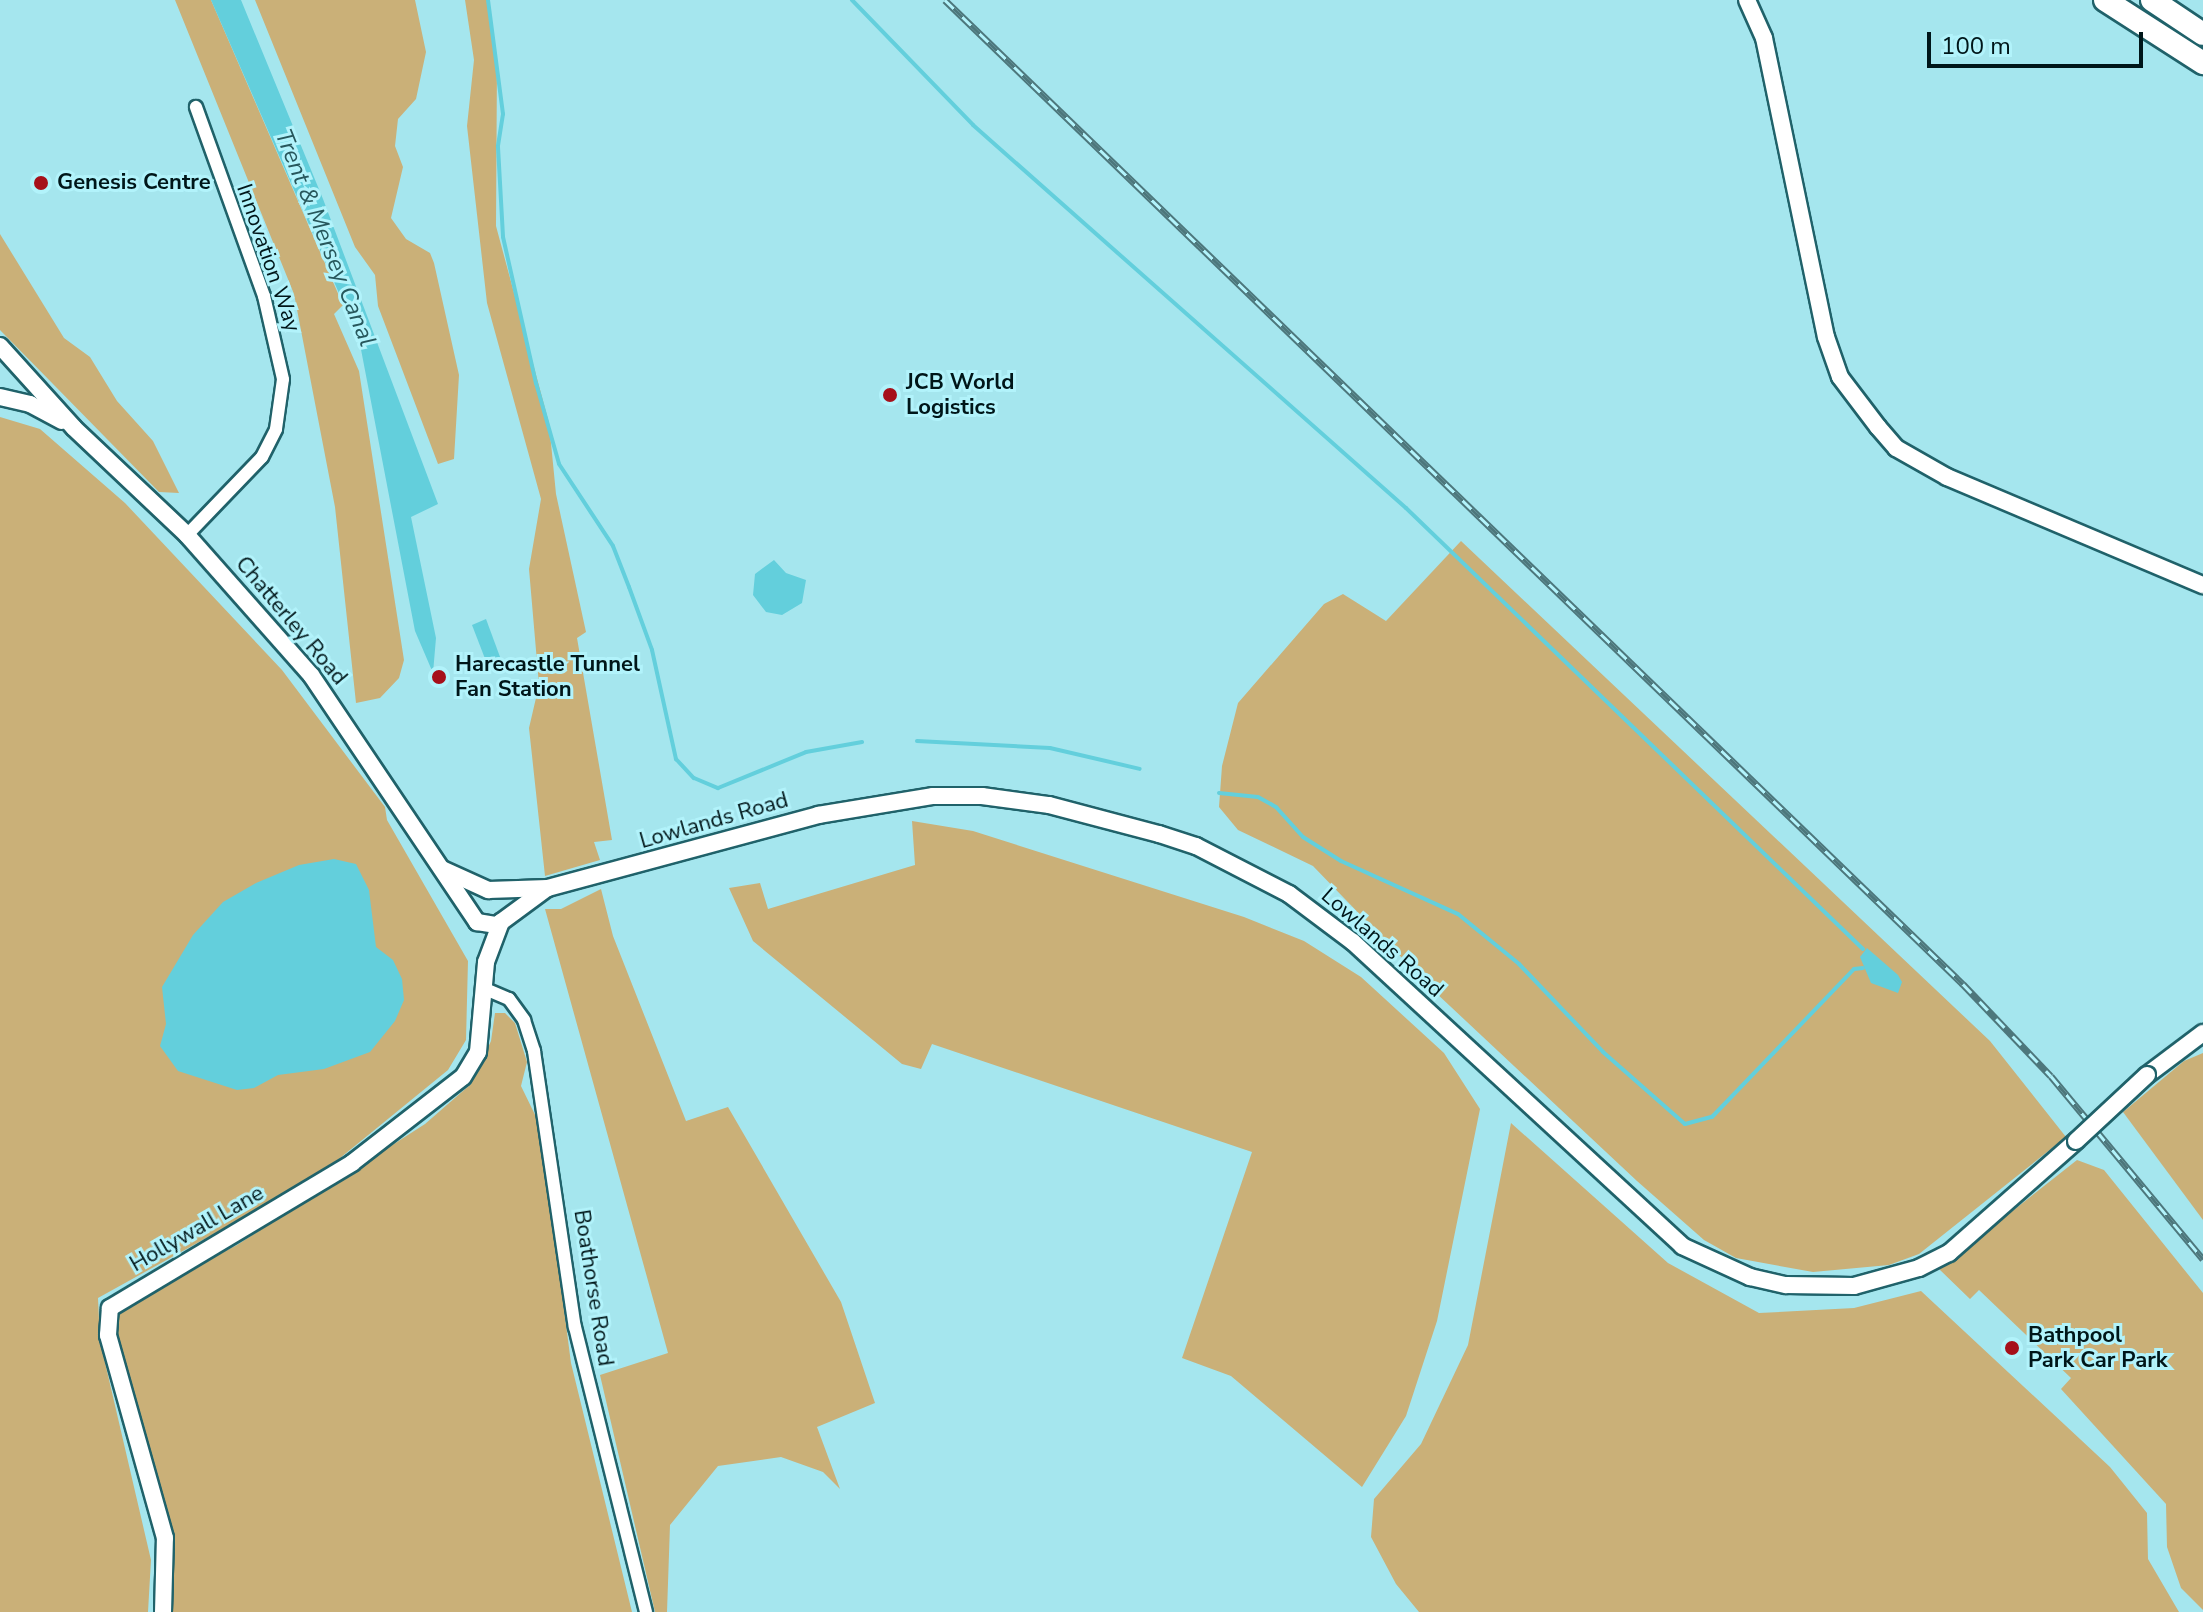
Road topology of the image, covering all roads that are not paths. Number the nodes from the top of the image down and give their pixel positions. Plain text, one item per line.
1 (1747, 0) edge
2 (2105, 0) edge
3 (2152, 0) edge
4 (2203, 34) edge
5 (2203, 63) edge
6 (196, 107) dead end
7 (0, 346) edge
8 (0, 397) edge
9 (74, 428) junction
10 (187, 535) junction
11 (2203, 585) edge
12 (442, 869) junction
13 (548, 888) junction
14 (491, 890) junction
15 (472, 913) junction
16 (504, 919) junction
17 (486, 962) junction
18 (483, 988) junction
19 (2203, 1033) edge
20 (163, 1612) edge
21 (646, 1612) edge

1 - 11 street
2 - 5 highway
3 - 4 highway
6 - 10 street, Innovation Way
7 - 9 street, Chatterley Road
8 - 9 street, Chatterley Road
9 - 10 street, Chatterley Road
10 - 12 street, Chatterley Road
12 - 14 street
12 - 15 street, Chatterley Road
13 - 14 street, Lowlands Road
13 - 16 street, Lowlands Road
13 - 19 street, Lowlands Road, bridge
14 - 15 street
14 - 16 street
15 - 16 street
15 - 17 street, Hollywall Lane
16 - 17 street, Hollywall Lane
17 - 18 street, Hollywall Lane
18 - 20 street, Hollywall Lane
18 - 21 street, Boathorse Road

